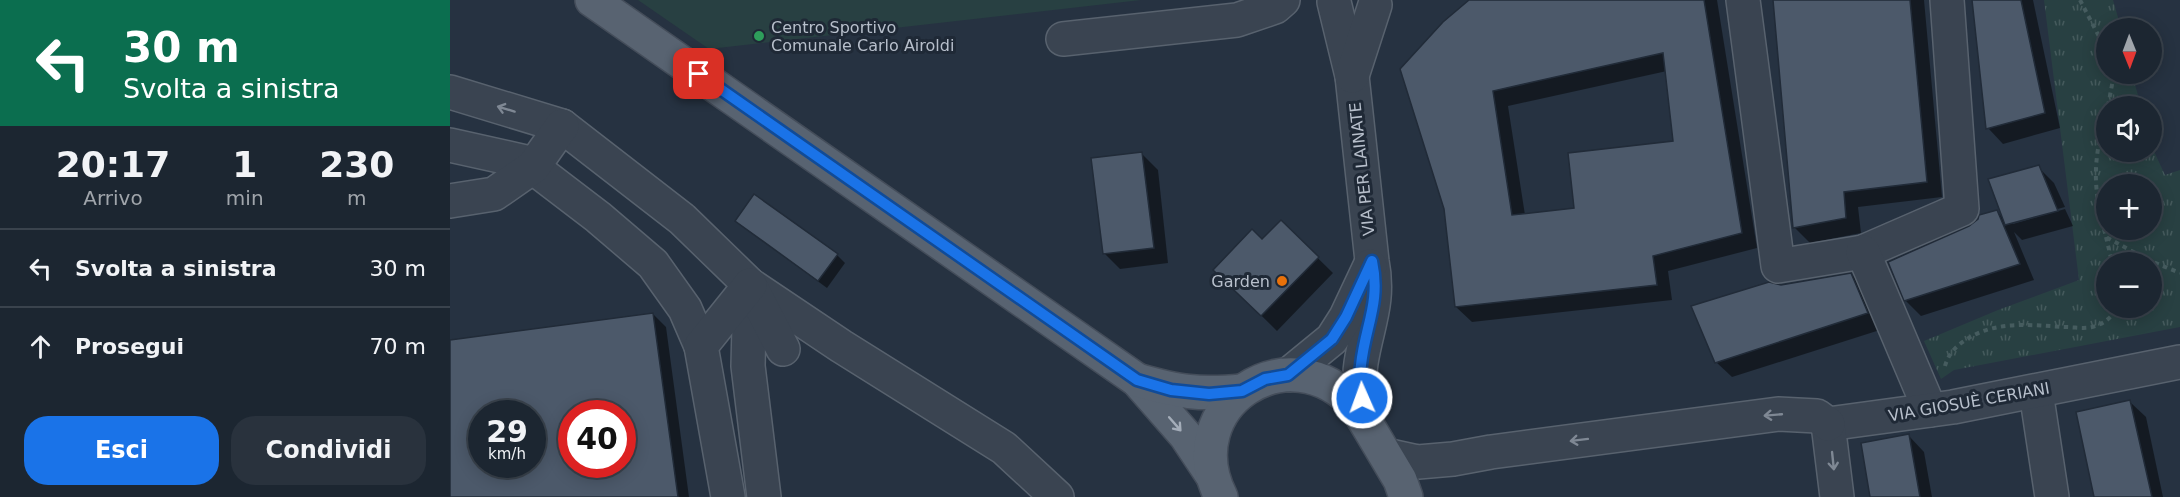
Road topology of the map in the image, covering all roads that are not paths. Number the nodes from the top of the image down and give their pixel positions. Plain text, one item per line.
1 (592, 0) edge
2 (1283, 0) edge
3 (1743, 0) edge
4 (1947, 0) edge
5 (1329, 1) edge
6 (1380, 3) edge
7 (1237, 20) junction
8 (1063, 39) dead end
9 (1352, 76) junction
10 (450, 92) edge
11 (562, 126) junction
12 (450, 146) edge
13 (533, 167) junction
14 (450, 201) edge
15 (682, 219) junction
16 (1863, 252) junction
17 (648, 260) junction
18 (1372, 261) junction
19 (750, 285) junction
20 (700, 346) junction
21 (783, 350) dead end
22 (2180, 362) edge
23 (1288, 375) junction
24 (1137, 380) junction
25 (1242, 391) junction
26 (2036, 392) junction
27 (1942, 409) junction
28 (1364, 419) junction
29 (1828, 424) junction
30 (1386, 455) junction
31 (1216, 486) edge
32 (728, 497) edge
33 (764, 497) edge
34 (1057, 497) edge
35 (1406, 497) edge
36 (1837, 497) edge
37 (2052, 497) edge

1 - 24 main road
2 - 7 street
3 - 16 street
4 - 16 street
5 - 6 street
5 - 7 street
5 - 9 street, VIA PER LAINATE
6 - 9 street, VIA PER LAINATE
7 - 8 street
9 - 18 street, VIA PER LAINATE
11 -> 10 street
11 - 13 street
11 - 15 street
12 - 13 street
13 - 14 street
13 - 17 street
15 - 17 street
15 - 19 street
16 - 27 street
17 - 20 street
18 - 23 street
18 - 28 street, VIA PER LAINATE
19 - 20 street
19 - 21 street
19 - 33 street
19 - 34 street
20 - 32 street
22 - 26 street, VIA GIOSUÈ CERIANI
23 - 25 main road
23 - 28 main road
24 - 25 main road
24 -> 31 main road
25 - 31 main road
26 - 27 street, VIA GIOSUÈ CERIANI
26 - 37 street
27 - 29 street, VIA GIOSUÈ CERIANI
28 - 30 main road
29 -> 30 street
29 -> 36 street
30 - 35 main road

